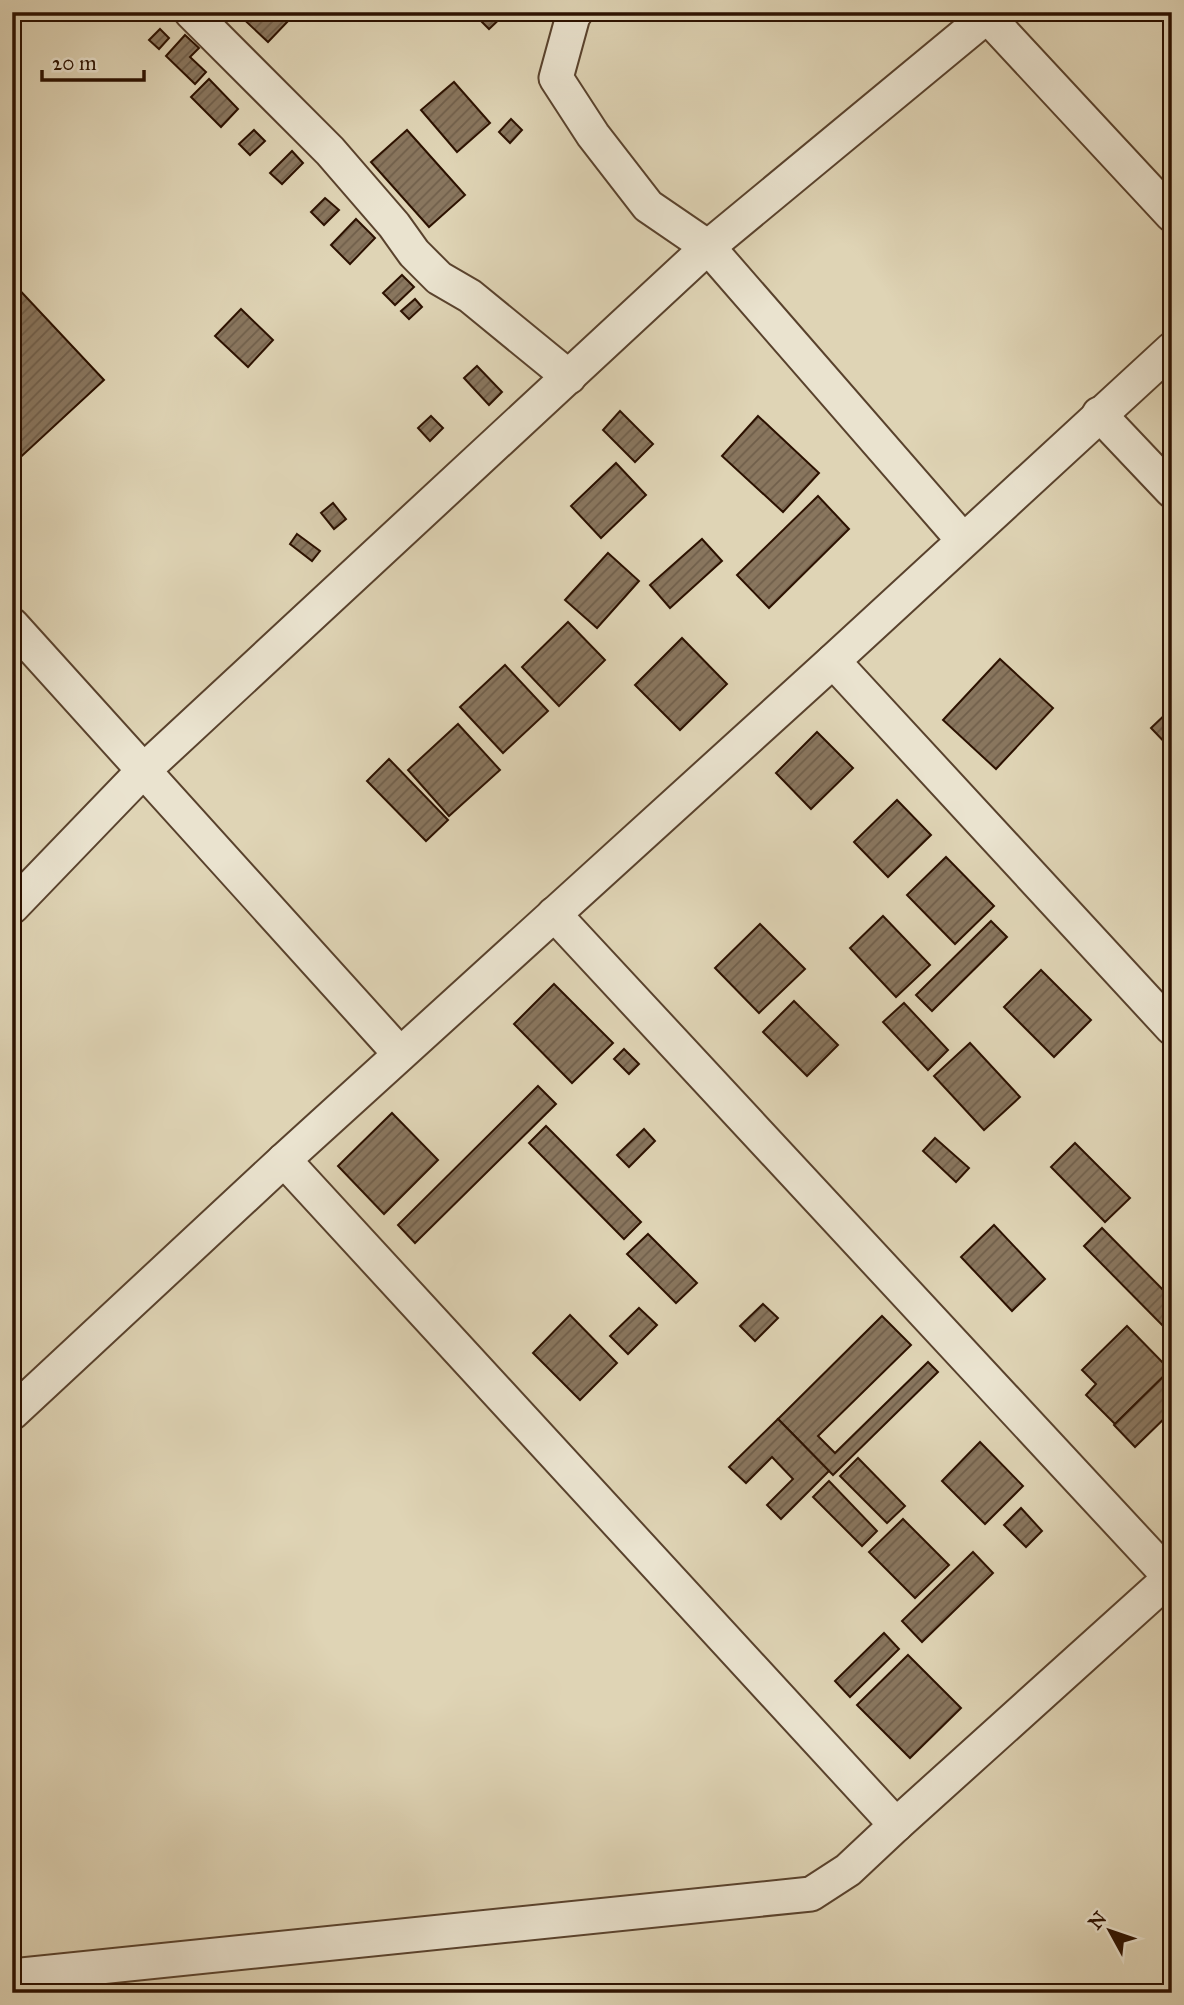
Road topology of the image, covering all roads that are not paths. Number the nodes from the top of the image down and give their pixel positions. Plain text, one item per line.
1 (191, 12) edge
2 (576, 12) edge
3 (990, 14) edge
4 (1172, 215) edge
5 (708, 247) junction
6 (1172, 349) edge
7 (569, 377) junction
8 (1099, 414) junction
9 (1172, 491) edge
10 (963, 540) junction
11 (12, 625) edge
12 (833, 661) junction
13 (144, 770) junction
14 (12, 907) edge
15 (554, 914) junction
16 (1172, 1028) edge
17 (400, 1054) junction
18 (284, 1160) junction
19 (12, 1413) edge
20 (1171, 1577) edge
21 (896, 1825) junction
22 (12, 1976) edge

1 - 7 street
2 - 5 street
3 - 4 street
3 - 5 street
5 - 7 street
5 - 10 street
6 - 8 street
7 - 13 street
8 - 9 street
8 - 10 street
10 - 12 street
11 - 13 street
12 - 15 street
12 - 16 street
13 - 14 street
13 - 17 street
15 - 17 street
15 - 20 street
17 - 18 street
18 - 19 street
18 - 21 street
20 - 21 street
21 - 22 street

